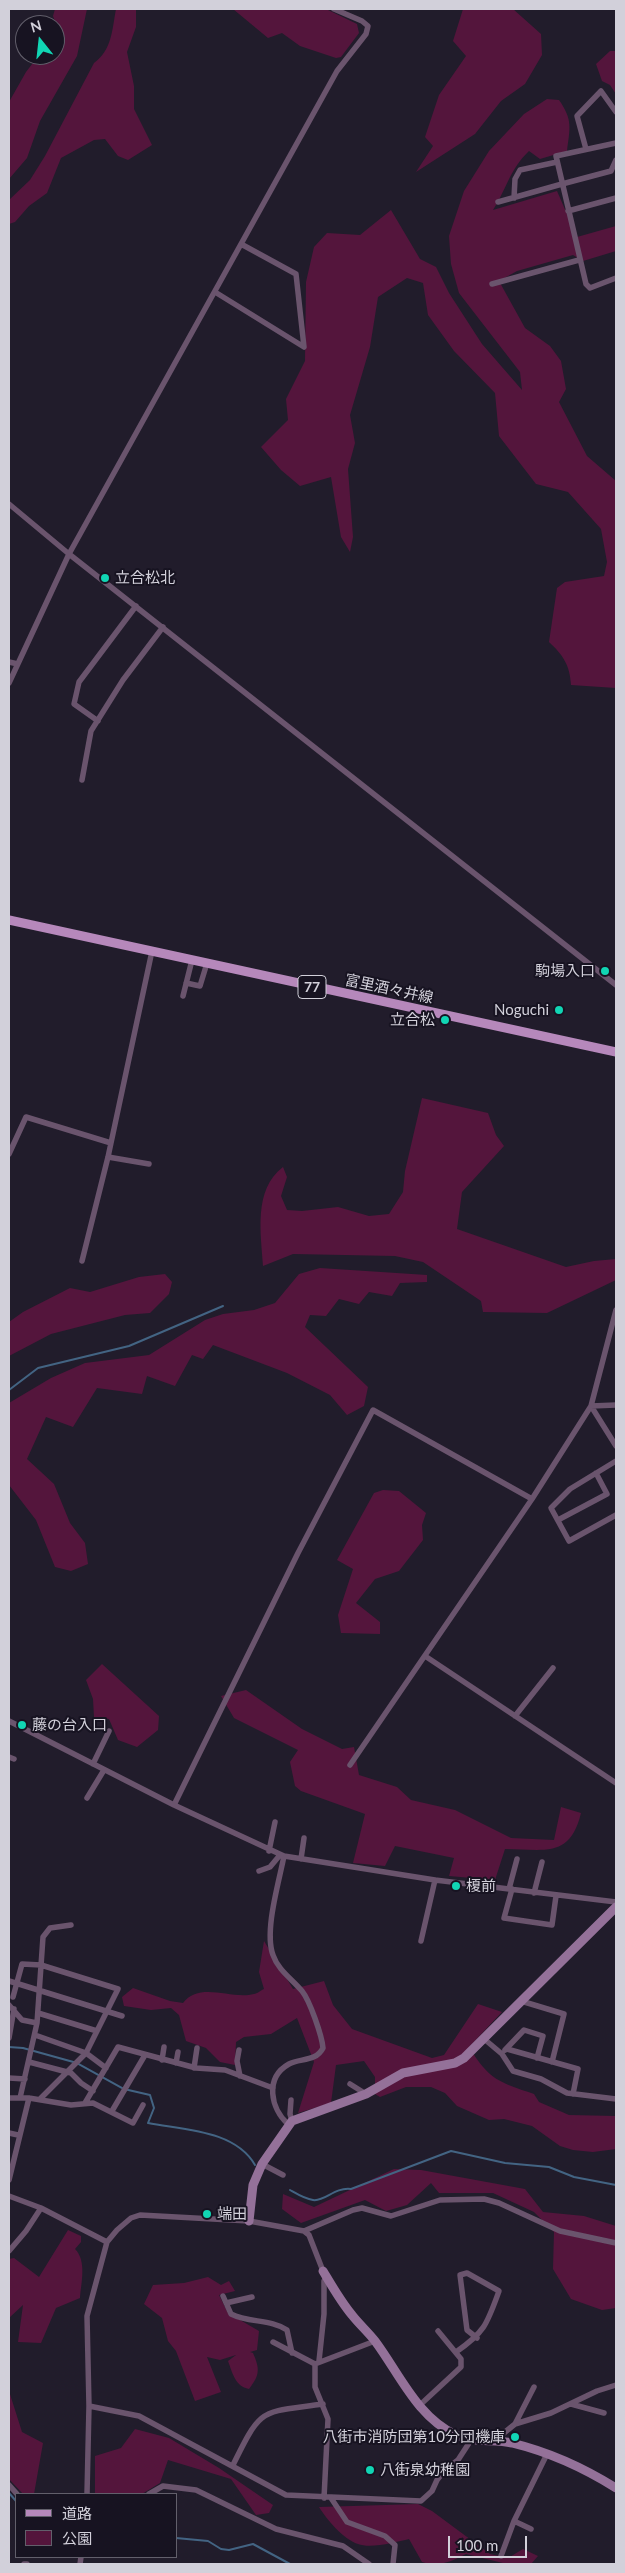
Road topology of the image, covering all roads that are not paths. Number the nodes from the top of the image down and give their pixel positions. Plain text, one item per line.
1 (334, 9) edge
2 (616, 112) edge
3 (616, 143) edge
4 (586, 149) junction
5 (616, 160) edge
6 (557, 162) junction
7 (562, 184) junction
8 (514, 198) junction
9 (616, 198) edge
10 (498, 202) dead end
11 (568, 211) junction
12 (241, 244) junction
13 (579, 260) junction
14 (616, 278) edge
15 (492, 284) dead end
16 (215, 292) junction
17 (9, 504) edge
18 (69, 554) junction
19 (136, 606) junction
20 (162, 627) junction
21 (9, 662) edge
22 (18, 664) junction
23 (9, 683) edge
24 (98, 721) junction
25 (82, 780) dead end
26 (9, 920) edge
27 (152, 951) junction
28 (192, 960) junction
29 (207, 963) junction
30 (186, 983) junction
31 (616, 984) edge
32 (183, 996) dead end
33 (616, 1052) edge
34 (111, 1143) junction
35 (9, 1154) edge
36 (108, 1157) junction
37 (150, 1164) dead end
38 (82, 1261) dead end
39 (616, 1310) edge
40 (616, 1405) edge
41 (591, 1406) junction
42 (616, 1446) edge
43 (616, 1461) edge
44 (596, 1473) junction
45 (532, 1499) junction
46 (616, 1515) edge
47 (558, 1520) junction
48 (425, 1656) junction
49 (553, 1668) dead end
50 (515, 1716) junction
51 (9, 1721) edge
52 (109, 1731) dead end
53 (93, 1764) junction
54 (350, 1765) dead end
55 (104, 1770) junction
56 (616, 1783) edge
57 (87, 1798) dead end
58 (174, 1805) junction
59 (275, 1822) dead end
60 (304, 1838) dead end
61 (269, 1851) junction
62 (282, 1856) junction
63 (301, 1859) junction
64 (517, 1859) dead end
65 (542, 1862) dead end
66 (259, 1871) dead end
67 (435, 1880) junction
68 (511, 1889) junction
69 (534, 1893) junction
70 (556, 1896) junction
71 (616, 1902) edge
72 (616, 1907) edge
73 (70, 1925) dead end
74 (421, 1941) dead end
75 (41, 1965) junction
76 (9, 1980) edge
77 (17, 1984) junction
78 (40, 1991) junction
79 (13, 1997) dead end
80 (521, 2001) junction
81 (11, 2007) edge
82 (108, 2011) junction
83 (38, 2013) junction
84 (122, 2016) dead end
85 (37, 2023) junction
86 (97, 2031) junction
87 (35, 2036) junction
88 (9, 2038) edge
89 (483, 2038) junction
90 (164, 2047) dead end
91 (197, 2048) dead end
92 (239, 2050) dead end
93 (504, 2051) junction
94 (178, 2052) dead end
95 (86, 2053) junction
96 (145, 2055) junction
97 (537, 2058) junction
98 (162, 2060) junction
99 (29, 2062) junction
100 (552, 2062) junction
101 (176, 2063) junction
102 (106, 2068) junction
103 (194, 2068) junction
104 (67, 2072) junction
105 (240, 2076) junction
106 (9, 2078) edge
107 (25, 2079) junction
108 (350, 2084) dead end
109 (273, 2088) junction
110 (93, 2091) junction
111 (366, 2094) junction
112 (573, 2094) junction
113 (9, 2098) edge
114 (20, 2098) junction
115 (29, 2098) junction
116 (40, 2099) junction
117 (616, 2099) edge
118 (291, 2100) dead end
119 (86, 2103) junction
120 (143, 2105) dead end
121 (112, 2111) junction
122 (290, 2122) junction
123 (9, 2132) edge
124 (18, 2135) junction
125 (10, 2162) edge
126 (262, 2164) junction
127 (283, 2176) dead end
128 (9, 2180) edge
129 (9, 2196) edge
130 (40, 2208) junction
131 (249, 2221) junction
132 (304, 2231) junction
133 (108, 2242) junction
134 (616, 2243) edge
135 (9, 2251) edge
136 (324, 2274) junction
137 (223, 2296) dead end
138 (252, 2297) dead end
139 (226, 2303) junction
140 (438, 2331) dead end
141 (477, 2338) junction
142 (375, 2341) junction
143 (273, 2342) dead end
144 (456, 2352) junction
145 (292, 2354) junction
146 (317, 2362) junction
147 (616, 2385) edge
148 (534, 2387) dead end
149 (323, 2404) junction
150 (571, 2404) junction
151 (420, 2405) junction
152 (89, 2406) junction
153 (604, 2413) dead end
154 (515, 2424) junction
155 (471, 2440) junction
156 (494, 2441) junction
157 (547, 2454) junction
158 (233, 2465) junction
159 (616, 2488) edge
160 (87, 2493) edge
161 (151, 2493) edge
162 (324, 2498) junction
163 (331, 2498) junction
164 (514, 2521) junction
165 (531, 2529) dead end
166 (501, 2556) dead end
167 (369, 2564) edge
168 (393, 2564) edge

1 - 12 street
2 - 4 street
3 - 4 street
4 - 6 street
5 - 7 street
6 - 7 street
6 - 8 street
7 - 8 street
7 - 11 street
8 - 10 street
9 - 11 street
11 - 13 street
12 - 16 street
12 - 16 street
13 - 14 street
13 - 15 street
16 - 18 street
17 - 18 street
18 - 19 street
18 - 22 street
19 - 20 street
19 - 24 street
20 - 24 street
20 - 31 street
21 - 22 street
22 - 23 street
24 - 25 street
26 - 27 main road, 富里酒々井線 / 77
27 - 28 main road, 富里酒々井線 / 77
27 - 34 street
28 - 29 main road, 富里酒々井線 / 77
28 - 30 street
29 - 30 street
29 - 33 main road, 富里酒々井線 / 77
30 - 32 street
34 - 35 street
34 - 36 street
36 - 37 street
36 - 38 street
39 - 41 street
40 - 41 street
41 - 42 street
41 - 45 street
43 - 44 street
44 - 47 street
44 - 47 street
45 - 48 street
45 - 58 street
46 - 47 street
48 - 50 street
48 - 54 street
49 - 50 street
50 - 56 street
51 - 53 street
52 - 53 street
53 - 55 street
55 - 57 street
55 - 58 street
58 - 61 street
59 - 61 street
60 - 63 street
61 - 62 street
62 - 63 street
62 - 66 street
62 - 109 street
63 - 67 street
64 - 68 street
65 - 69 street
67 - 68 street
67 - 74 street
68 - 69 street
68 - 70 street
69 - 70 street
70 - 71 street
72 - 80 street
73 - 75 street
75 - 77 street
75 - 78 street
75 - 82 street
76 - 77 street
77 - 78 street
77 - 79 street
78 - 82 street
78 - 83 street
80 - 89 street
80 - 100 street
81 - 85 street
81 - 88 street
82 - 84 street
82 - 86 street
83 - 85 street
83 - 86 street
85 - 87 street
86 - 95 street
87 - 95 street
87 - 99 street
89 - 93 street
89 - 111 street
90 - 98 street
91 - 103 street
92 - 105 street
93 - 97 street
93 - 97 street
93 - 112 street
94 - 101 street
95 - 102 street
95 - 104 street
96 - 98 street
96 - 102 street
96 - 121 street
97 - 100 street
98 - 101 street
99 - 104 street
99 - 107 street
100 - 112 street
101 - 103 street
102 - 110 street
103 - 105 street
104 - 110 street
104 - 116 street
105 - 109 street
106 - 107 street
107 - 114 street
108 - 111 street
109 - 122 street
110 - 119 street
111 - 122 street
112 - 117 street
113 - 114 street
114 - 115 street
115 - 116 street
115 - 124 street
116 - 119 street
118 - 122 street
119 - 121 street
120 - 121 street
122 - 126 street
123 - 124 street
124 - 125 street
125 - 128 street
126 - 127 street
126 - 131 street
129 - 130 street
130 - 133 street
130 - 135 street
131 - 132 street
131 - 133 street
132 - 134 street
132 - 136 street
133 - 152 street
136 - 142 street
136 - 146 street
137 - 139 street
138 - 139 street
139 - 145 street
140 - 144 street
141 - 141 street
141 - 144 street
142 - 146 street
142 - 151 street
143 - 145 street
144 - 151 street
145 - 146 street
146 - 149 street
147 - 150 street
148 - 154 street
149 - 158 street
149 - 162 street
150 - 153 street
150 - 154 street
151 - 155 street
152 - 158 street
152 - 160 street
154 - 156 street
155 - 156 street
155 - 163 street
156 - 157 street
157 - 159 street
157 - 164 street
158 - 162 street
161 - 167 street
162 - 163 street
163 - 168 street
164 - 165 street
164 - 166 street

